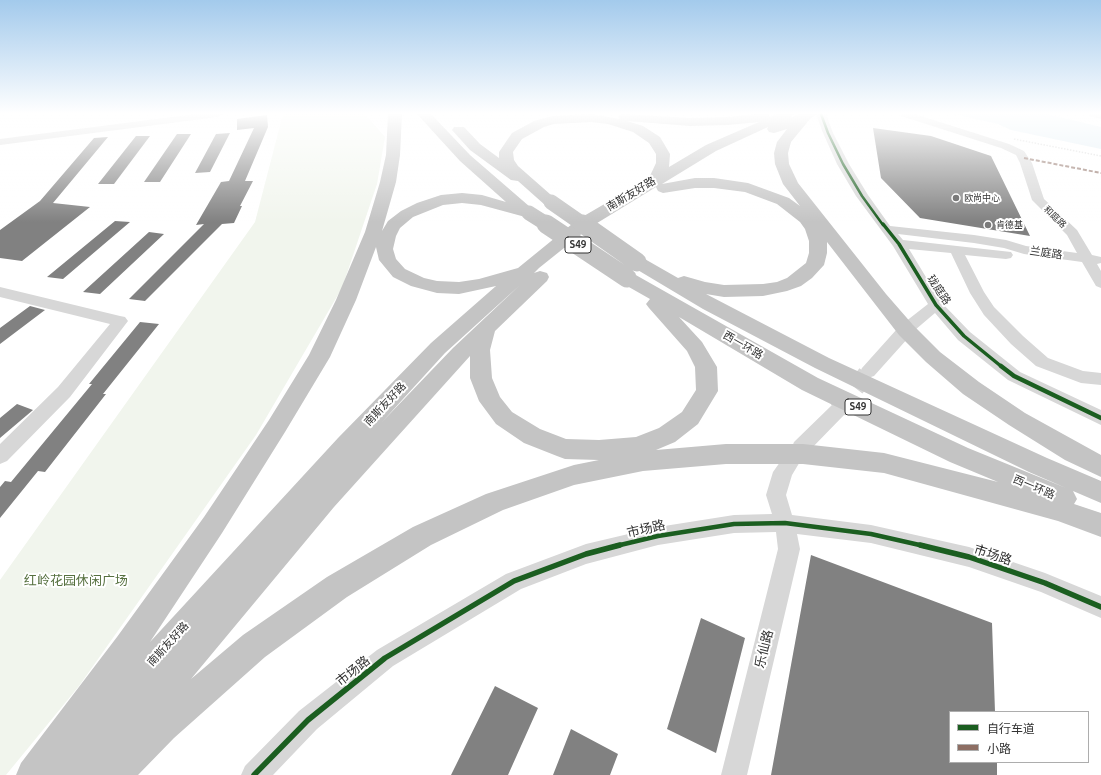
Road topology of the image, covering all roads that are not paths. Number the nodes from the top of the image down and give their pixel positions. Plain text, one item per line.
1 (393, 150) edge
2 (458, 150) edge
3 (479, 150) edge
4 (507, 150) edge
5 (661, 150) edge
6 (708, 150) edge
7 (729, 150) edge
8 (782, 150) edge
9 (836, 150) edge
10 (1014, 150) edge
11 (659, 184) junction
12 (550, 202) junction
13 (529, 213) junction
14 (886, 230) junction
15 (899, 244) junction
16 (956, 250) junction
17 (1095, 262) edge
18 (533, 264) junction
19 (632, 270) junction
20 (1101, 283) edge
21 (0, 292) edge
22 (936, 305) junction
23 (486, 328) junction
24 (868, 372) tunnel mouth
25 (1100, 378) dead end
26 (838, 410) tunnel mouth
27 (1101, 418) edge
28 (0, 456) edge
29 (1101, 467) edge
30 (1101, 492) edge
31 (1101, 514) edge
32 (785, 523) junction
33 (1101, 525) edge
34 (1101, 607) edge
35 (33, 775) edge
36 (51, 775) edge
37 (90, 775) edge
38 (114, 775) edge
39 (254, 775) edge
40 (734, 775) edge

1 - 35 highway
2 - 13 highway, 西一环路 / S49
3 - 12 highway, 西一环路 / S49
4 - 12 highway
5 - 11 highway
6 - 11 highway, 南斯友好路
7 - 11 highway, 南斯友好路
8 - 29 highway
9 - 14 street, 珑庭路
10 - 17 street, 和庭路
11 - 18 highway, 南斯友好路
11 - 19 highway
11 - 23 highway, 南斯友好路
12 - 19 highway, 西一环路 / S49, bridge
13 - 18 highway
13 - 19 highway, 西一环路 / S49, bridge
14 - 15 street, 珑庭路
14 - 17 street, 兰庭路
15 - 16 street
15 - 22 street, 珑庭路
16 - 17 street
16 - 25 street
17 - 20 street, 和庭路
18 - 36 highway, 南斯友好路
19 - 23 highway
19 - 30 highway, 西一环路 / S49
19 - 31 highway, 西一环路 / S49
21 - 28 street
22 - 24 street
22 - 27 street, 珑庭路
23 - 37 highway, 南斯友好路
26 - 32 street, 乐仙路
32 - 34 street, 市场路
32 - 39 street, 市场路
32 - 40 street, 乐仙路
33 - 38 highway

